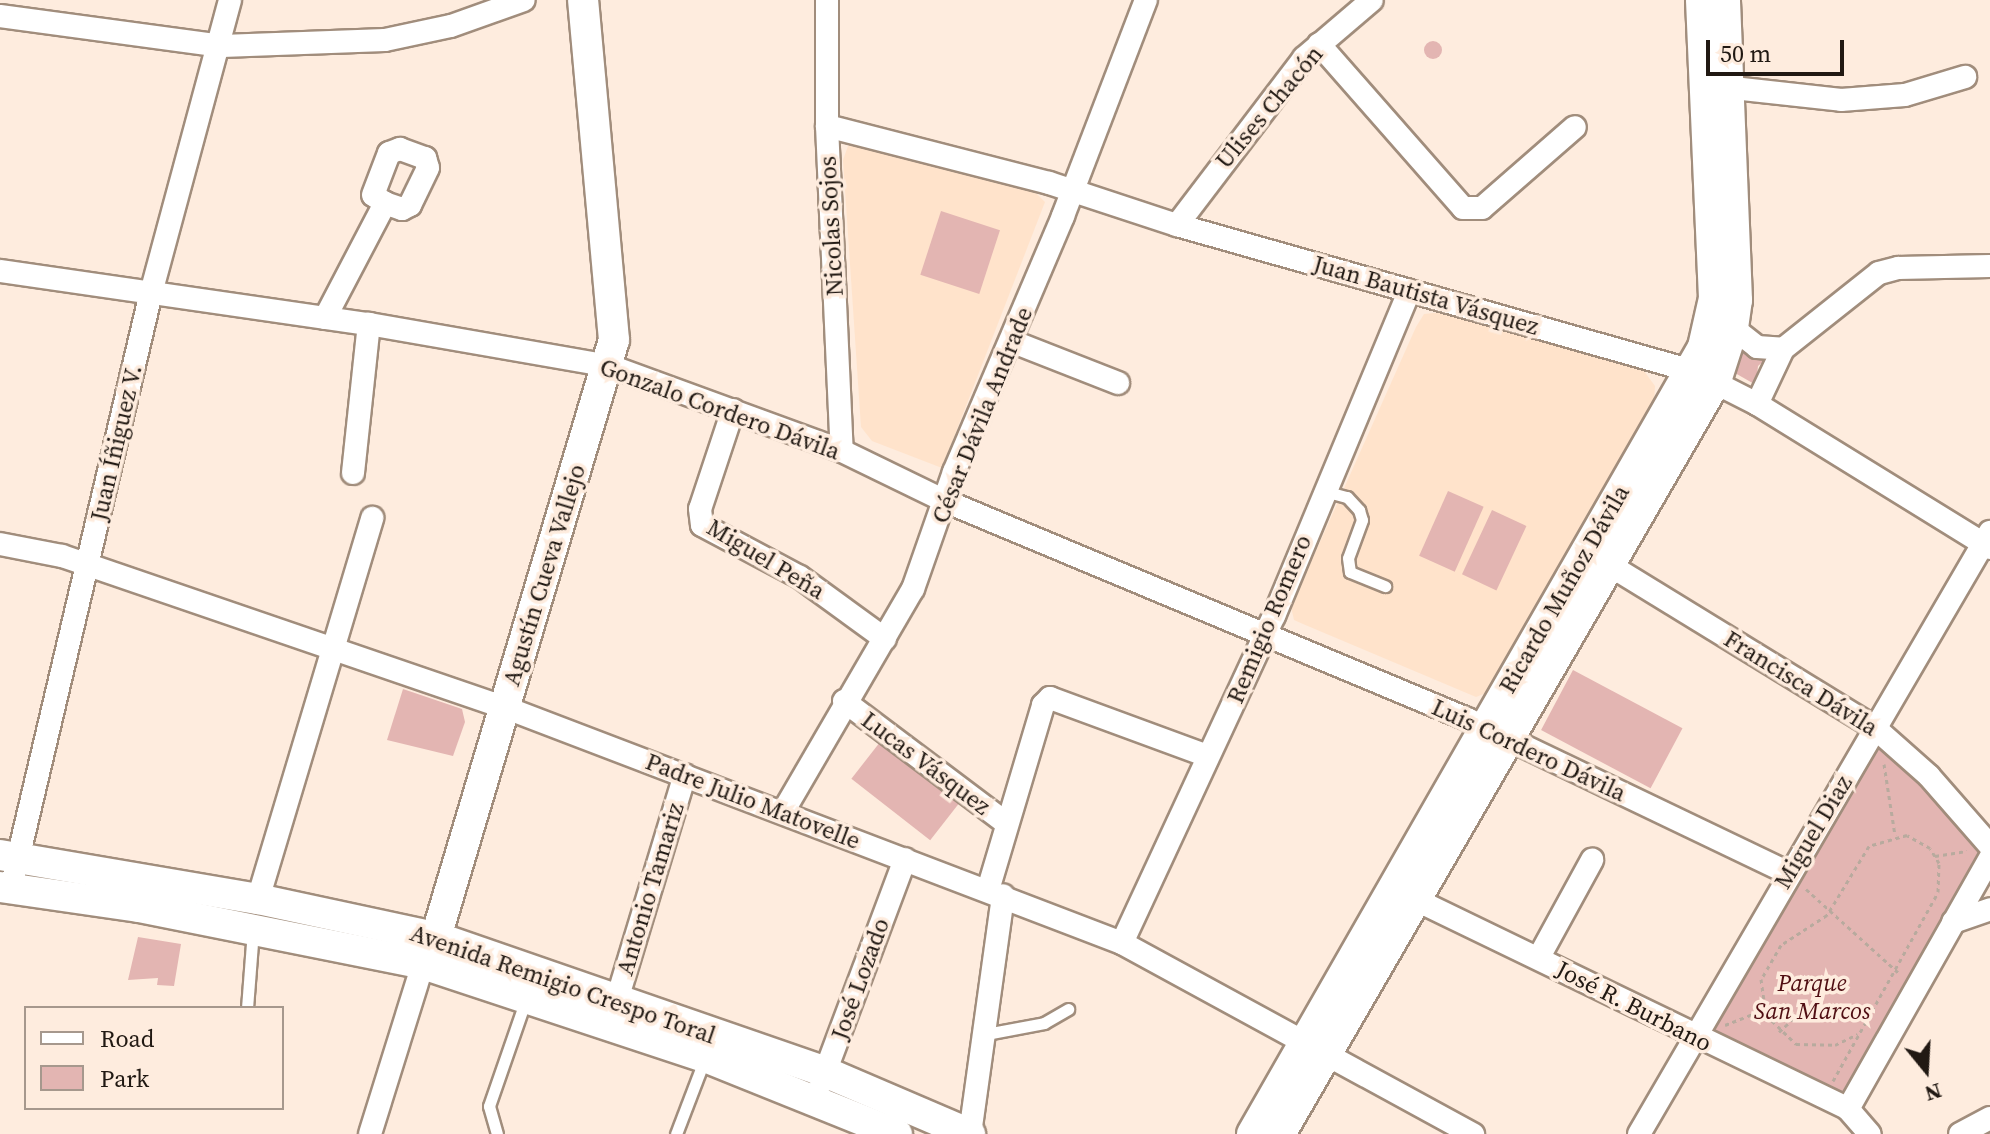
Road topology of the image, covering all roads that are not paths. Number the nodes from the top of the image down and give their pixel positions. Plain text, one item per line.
1 (230, 0) edge
2 (524, 0) edge
3 (583, 0) edge
4 (827, 0) edge
5 (1146, 0) edge
6 (1372, 0) edge
7 (1701, 0) edge
8 (1725, 0) edge
9 (0, 16) edge
10 (1319, 44) junction
11 (222, 46) junction
12 (1965, 77) dead end
13 (1718, 86) junction
14 (827, 126) junction
15 (1575, 127) dead end
16 (1072, 191) junction
17 (385, 203) dead end
18 (1177, 225) junction
19 (1990, 266) edge
20 (0, 271) edge
21 (1409, 291) junction
22 (151, 293) junction
23 (325, 318) junction
24 (369, 324) junction
25 (1733, 328) junction
26 (1011, 341) junction
27 (1783, 349) junction
28 (610, 366) junction
29 (1704, 376) junction
30 (1118, 383) dead end
31 (1757, 404) junction
32 (733, 410) junction
33 (842, 451) junction
34 (353, 473) dead end
35 (1324, 491) junction
36 (945, 501) junction
37 (372, 518) dead end
38 (1988, 541) edge
39 (0, 544) edge
40 (1597, 558) junction
41 (88, 566) junction
42 (1385, 586) dead end
43 (1266, 634) junction
44 (885, 639) junction
45 (332, 650) junction
46 (844, 701) junction
47 (504, 707) junction
48 (1877, 730) junction
49 (1495, 733) junction
50 (1208, 756) junction
51 (685, 775) junction
52 (783, 812) junction
53 (1007, 824) junction
54 (1985, 851) edge
55 (10, 856) edge
56 (905, 859) junction
57 (1592, 860) dead end
58 (1789, 873) junction
59 (6, 888) edge
60 (995, 893) junction
61 (1401, 893) junction
62 (258, 899) junction
63 (1990, 909) edge
64 (1953, 922) junction
65 (253, 929) junction
66 (1122, 943) junction
67 (430, 951) junction
68 (1539, 957) junction
69 (527, 998) junction
70 (616, 1003) junction
71 (247, 1006) edge
72 (1068, 1009) dead end
73 (986, 1034) junction
74 (1692, 1038) junction
75 (1314, 1047) junction
76 (705, 1057) junction
77 (820, 1086) junction
78 (1848, 1109) junction
79 (1990, 1118) edge
80 (370, 1134) edge
81 (497, 1134) edge
82 (676, 1134) edge
83 (897, 1134) edge
84 (970, 1134) edge
85 (1252, 1134) edge
86 (1280, 1134) edge
87 (1473, 1134) edge
88 (1639, 1134) edge
89 (1870, 1134) edge
90 (1960, 1134) edge

1 - 11 street, Juan Íñiguez V.
2 - 11 street
3 - 28 main road, Agustín Cueva Vallejo
4 - 14 street, Nicolas Sojos
5 - 16 street, César Dávila Andrade
6 - 10 street, Ulises Chacón
7 - 13 main road, Ricardo Muñoz Dávila
8 - 13 main road, Ricardo Muñoz Dávila
9 - 11 street
10 - 15 street
10 - 18 street, Ulises Chacón
11 - 22 street, Juan Íñiguez V.
12 - 13 street
13 - 25 main road, Ricardo Muñoz Dávila
13 - 29 main road, Ricardo Muñoz Dávila
14 - 16 street, Juan Bautista Vásquez
14 - 33 street, Nicolas Sojos
16 - 18 street, Juan Bautista Vásquez
16 - 26 street, César Dávila Andrade
17 - 23 street
18 - 21 street, Juan Bautista Vásquez
19 - 27 street
20 - 22 street, Gonzalo Cordero Dávila
21 - 29 street, Juan Bautista Vásquez
21 - 35 street, Remigio Romero
22 - 23 street, Gonzalo Cordero Dávila
22 - 41 street, Juan Íñiguez V.
23 - 24 street, Gonzalo Cordero Dávila
24 - 28 street, Gonzalo Cordero Dávila
24 - 34 street
25 - 27 street
25 - 29 main road, Ricardo Muñoz Dávila
26 - 30 street
26 - 36 street, César Dávila Andrade
27 - 31 street
28 - 32 street, Gonzalo Cordero Dávila
28 - 47 main road, Agustín Cueva Vallejo
29 - 31 street, Juan Bautista Vásquez
29 - 40 main road, Ricardo Muñoz Dávila
31 - 38 street, Juan Bautista Vásquez
32 - 33 street, Gonzalo Cordero Dávila
32 - 44 street, Miguel Peña
33 - 36 street, Gonzalo Cordero Dávila
35 - 42 lane
35 - 43 street, Remigio Romero
36 - 43 street, Gonzalo Cordero Dávila
36 - 44 street, César Dávila Andrade
37 - 45 street
38 - 48 street, Miguel Diaz
39 - 41 street, Padre Julio Matovelle
40 - 48 street, Francisca Dávila
40 - 49 main road, Ricardo Muñoz Dávila
41 - 45 street, Padre Julio Matovelle
41 - 55 street, Juan Íñiguez V.
43 - 49 street, Luis Cordero Dávila
43 - 50 street, Remigio Romero
44 - 46 street, César Dávila Andrade
45 - 47 street, Padre Julio Matovelle
45 - 62 street
46 - 52 street, César Dávila Andrade
46 - 53 street, Lucas Vásquez
47 - 51 street, Padre Julio Matovelle
47 - 67 main road, Agustín Cueva Vallejo
48 - 54 street, Francisca Dávila
48 - 58 street, Miguel Diaz
49 - 58 street, Luis Cordero Dávila
49 - 61 main road, Ricardo Muñoz Dávila
50 - 53 street
50 - 66 street, Remigio Romero
51 - 52 street, Padre Julio Matovelle
51 - 70 street, Antonio Tamariz
52 - 56 street, Padre Julio Matovelle
53 - 60 street
54 - 64 street
55 - 59 street, Juan Íñiguez V.
55 - 62 main road, Avenida Remigio Crespo Toral
56 - 60 street, Padre Julio Matovelle
56 - 77 street, José Lozado
57 - 68 street
58 - 74 street, Miguel Diaz
59 - 65 main road, Avenida Remigio Crespo Toral
60 - 66 street, Padre Julio Matovelle
60 - 73 street
61 - 68 street, José R. Burbano
61 - 75 main road, Ricardo Muñoz Dávila
62 - 67 main road, Avenida Remigio Crespo Toral
63 - 64 street
64 - 78 street
65 - 67 main road, Avenida Remigio Crespo Toral
65 - 71 lane
66 - 75 street, Padre Julio Matovelle
67 - 69 main road, Avenida Remigio Crespo Toral
67 - 70 main road, Avenida Remigio Crespo Toral
67 - 80 street, Agustín Cueva Vallejo
68 - 74 street, José R. Burbano
69 - 76 main road, Avenida Remigio Crespo Toral
69 - 81 lane
70 - 77 main road, Avenida Remigio Crespo Toral
72 - 73 lane
73 - 84 street
74 - 78 street, José R. Burbano
74 - 88 street, Miguel Diaz
75 - 85 main road, Ricardo Muñoz Dávila
75 - 86 main road, Ricardo Muñoz Dávila
75 - 87 street, Padre Julio Matovelle
76 - 77 main road, Avenida Remigio Crespo Toral
76 - 82 lane
77 - 83 main road, Avenida Remigio Crespo Toral
77 - 84 main road, Avenida Remigio Crespo Toral
78 - 89 street, José R. Burbano
79 - 90 street

